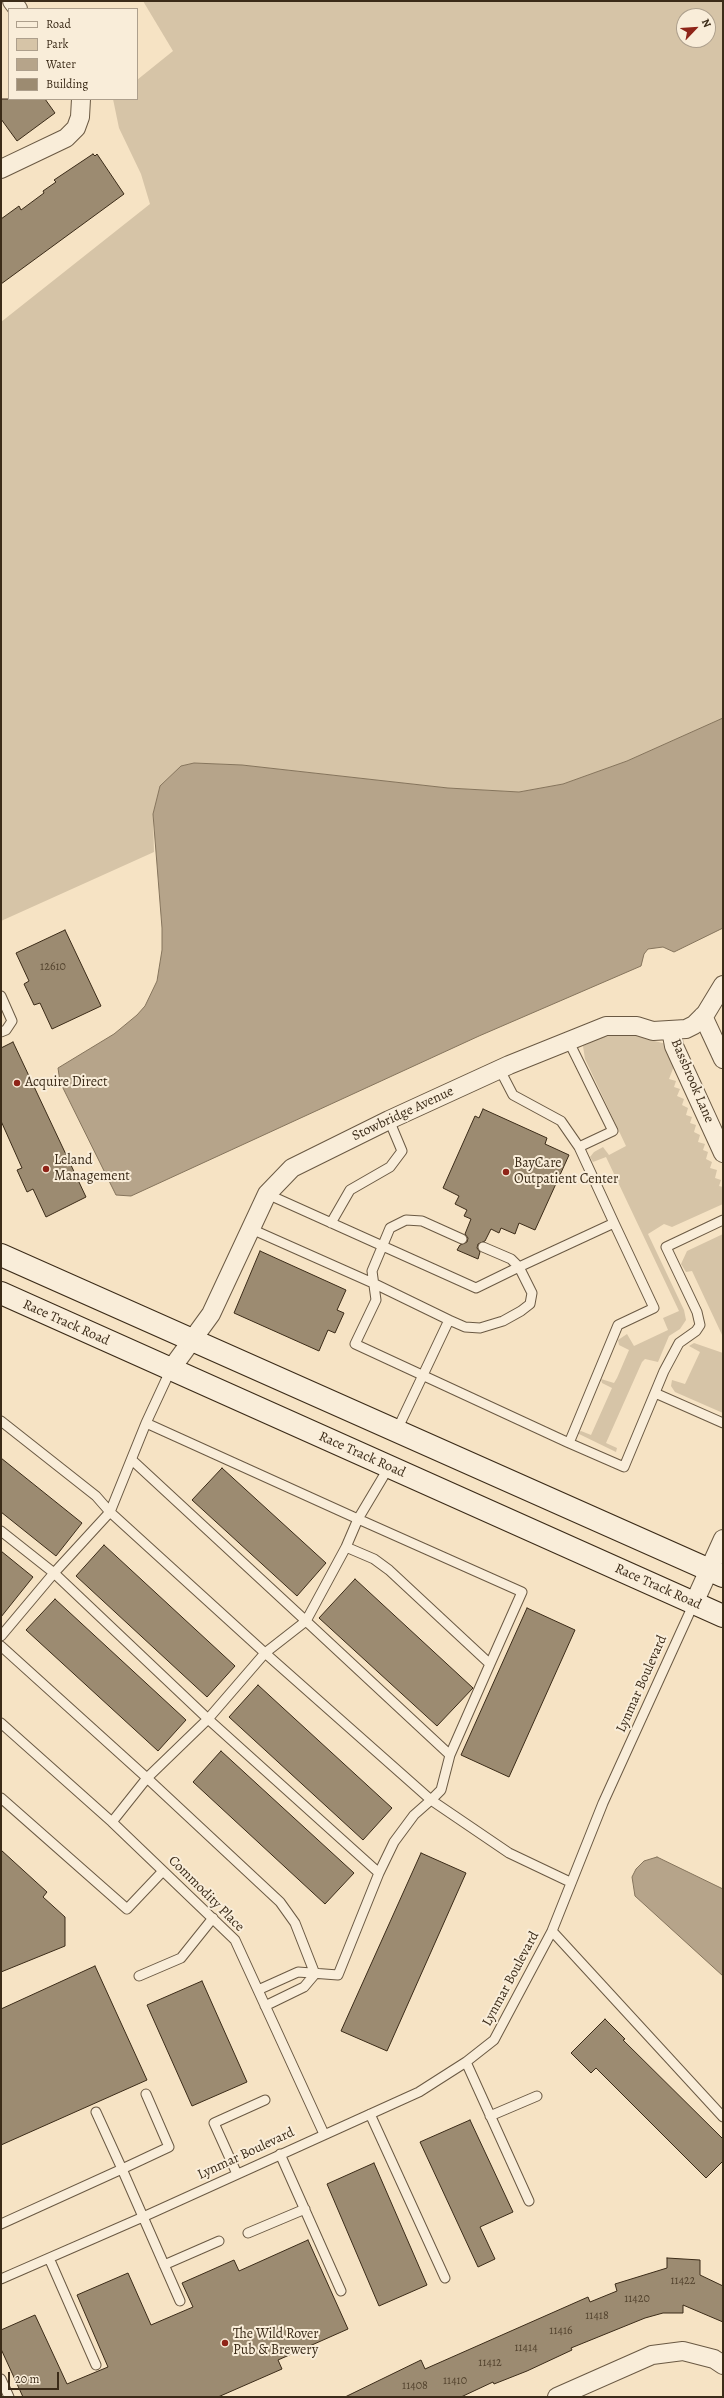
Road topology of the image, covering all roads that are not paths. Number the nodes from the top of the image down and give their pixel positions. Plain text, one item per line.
1 (81, 100) edge
2 (1, 169) edge
3 (723, 986) edge
4 (1, 996) edge
5 (703, 1016) junction
6 (671, 1030) junction
7 (1, 1032) edge
8 (568, 1040) junction
9 (723, 1059) edge
10 (500, 1070) junction
11 (389, 1120) junction
12 (579, 1146) junction
13 (723, 1153) edge
14 (266, 1194) junction
15 (723, 1220) edge
16 (331, 1223) junction
17 (614, 1224) junction
18 (249, 1228) junction
19 (462, 1239) dead end
20 (382, 1246) junction
21 (483, 1247) dead end
22 (1, 1254) edge
23 (519, 1267) junction
24 (375, 1284) junction
25 (1, 1293) edge
26 (449, 1320) junction
27 (192, 1340) junction
28 (171, 1370) junction
29 (424, 1376) junction
30 (655, 1393) junction
31 (1, 1421) edge
32 (146, 1423) junction
33 (723, 1423) edge
34 (397, 1430) junction
35 (568, 1443) junction
36 (132, 1460) junction
37 (389, 1467) junction
38 (110, 1512) junction
39 (358, 1519) junction
40 (1, 1531) edge
41 (723, 1539) edge
42 (346, 1547) junction
43 (54, 1573) junction
44 (716, 1573) edge
45 (694, 1603) junction
46 (723, 1616) edge
47 (306, 1621) junction
48 (1, 1636) edge
49 (1, 1646) edge
50 (265, 1653) junction
51 (490, 1664) junction
52 (208, 1719) junction
53 (1, 1723) edge
54 (450, 1755) junction
55 (147, 1778) junction
56 (1, 1798) edge
57 (431, 1800) junction
58 (112, 1822) junction
59 (163, 1871) junction
60 (379, 1873) junction
61 (570, 1882) junction
62 (213, 1918) junction
63 (552, 1931) junction
64 (315, 1974) junction
65 (139, 1976) dead end
66 (258, 1990) junction
67 (265, 2006) junction
68 (466, 2062) junction
69 (146, 2094) dead end
70 (537, 2096) dead end
71 (265, 2100) dead end
72 (96, 2112) dead end
73 (370, 2114) junction
74 (490, 2116) junction
75 (723, 2117) edge
76 (324, 2134) junction
77 (280, 2154) junction
78 (122, 2169) junction
79 (237, 2174) junction
80 (529, 2200) dead end
81 (305, 2209) junction
82 (143, 2217) junction
83 (1, 2224) edge
84 (248, 2233) dead end
85 (219, 2241) dead end
86 (49, 2258) junction
87 (164, 2265) junction
88 (445, 2278) dead end
89 (1, 2279) edge
90 (342, 2292) dead end
91 (180, 2301) dead end
92 (96, 2365) dead end
93 (723, 2366) edge
94 (1, 2379) edge
95 (9, 2397) edge
96 (557, 2397) edge

1 - 2 street
3 - 5 street, Stowbridge Avenue
4 - 7 lane
5 - 6 street, Stowbridge Avenue
5 - 9 street
6 - 8 street, Stowbridge Avenue
6 - 13 street, Bassbrook Lane
8 - 10 street, Stowbridge Avenue
8 - 12 lane
10 - 11 street, Stowbridge Avenue
10 - 12 lane
11 - 14 street, Stowbridge Avenue
11 - 16 lane
12 - 17 lane
14 - 16 lane
14 - 18 street, Stowbridge Avenue
15 - 30 lane
16 - 20 lane
17 - 23 lane
17 - 35 lane
18 - 24 lane
18 - 27 street, Stowbridge Avenue
19 - 20 lane
20 - 23 lane
20 - 24 lane
21 - 23 lane
22 - 27 main road
23 - 26 lane
24 - 26 lane
24 - 29 lane
25 - 28 main road, Race Track Road
26 - 29 lane
27 - 28 street, Stowbridge Avenue
27 - 34 main road
28 - 32 lane
28 - 37 main road, Race Track Road
29 - 34 lane
29 - 35 lane
30 - 33 lane
30 - 35 lane
31 - 38 lane
32 - 36 lane
32 - 39 lane
34 - 44 main road
36 - 38 lane
36 - 47 lane
37 - 39 lane
37 - 45 main road, Race Track Road
38 - 43 lane
38 - 50 lane
39 - 42 lane
39 - 51 lane
40 - 43 lane
41 - 44 street
42 - 47 lane
42 - 51 lane
43 - 48 lane
43 - 52 lane
44 - 45 street
45 - 46 main road, Race Track Road
45 - 61 lane, Lynmar Boulevard
47 - 50 lane
47 - 54 lane
49 - 55 lane
50 - 52 lane
50 - 57 lane
51 - 54 lane
52 - 55 lane
52 - 60 lane
53 - 58 lane, Commodity Place
54 - 57 lane
55 - 58 lane
55 - 64 lane
56 - 59 lane
57 - 60 lane
57 - 61 lane
58 - 59 lane, Commodity Place
59 - 62 lane, Commodity Place
60 - 64 lane
61 - 63 lane, Lynmar Boulevard
62 - 65 lane
62 - 66 lane, Commodity Place
63 - 68 lane, Lynmar Boulevard
63 - 75 lane
64 - 66 lane
64 - 67 lane
66 - 67 lane, Commodity Place
67 - 76 lane, Commodity Place
68 - 73 lane, Lynmar Boulevard
68 - 74 lane
69 - 78 lane
70 - 74 lane
71 - 79 lane
72 - 78 lane
73 - 76 lane, Lynmar Boulevard
73 - 88 lane
74 - 80 lane
76 - 77 lane, Lynmar Boulevard
77 - 79 lane, Lynmar Boulevard
77 - 81 lane
78 - 82 lane
78 - 83 lane
79 - 82 lane, Lynmar Boulevard
81 - 84 lane
81 - 90 lane
82 - 86 lane, Lynmar Boulevard
82 - 87 lane
85 - 87 lane
86 - 89 lane, Lynmar Boulevard
86 - 92 lane
87 - 91 lane
93 - 96 street
94 - 95 lane

